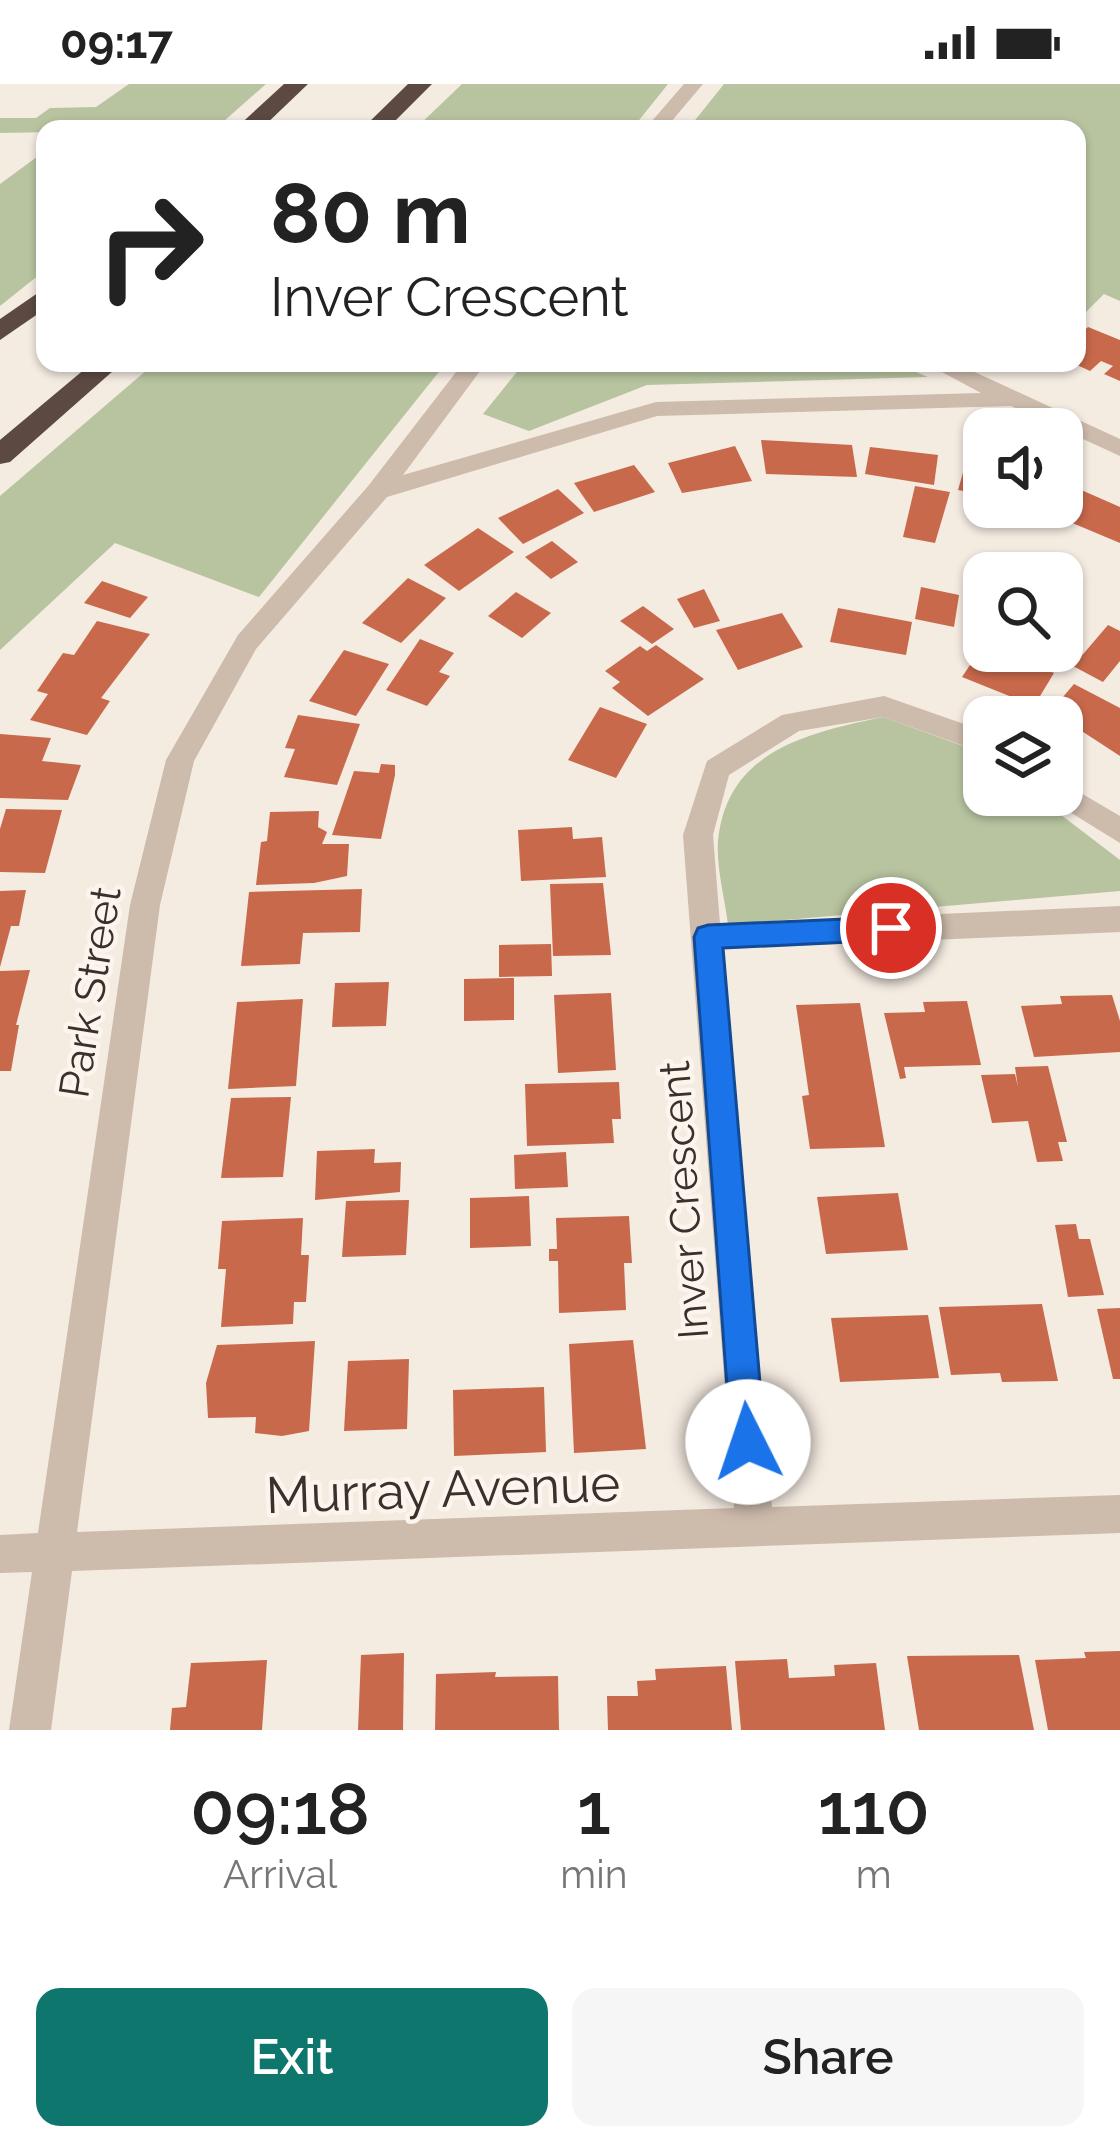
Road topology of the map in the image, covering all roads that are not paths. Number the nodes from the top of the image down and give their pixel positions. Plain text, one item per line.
1 (297, 84) edge
2 (421, 84) edge
3 (694, 84) edge
4 (257, 120) edge
5 (383, 120) edge
6 (663, 120) edge
7 (36, 303) edge
8 (0, 332) edge
9 (98, 372) edge
10 (468, 372) edge
11 (955, 372) edge
12 (1013, 399) junction
13 (1120, 448) edge
14 (0, 455) edge
15 (378, 491) junction
16 (963, 734) edge
17 (1083, 807) edge
18 (1120, 831) edge
19 (1120, 919) edge
20 (708, 937) junction
21 (1120, 1514) edge
22 (754, 1529) junction
23 (57, 1553) junction
24 (0, 1554) edge
25 (30, 1730) edge

1 - 4 highway
2 - 5 highway
3 - 6 street
7 - 8 highway
9 - 14 highway
10 - 15 street, Park Street
11 - 12 street
12 - 13 street
12 - 15 street
15 - 23 street, Park Street
16 - 20 street, Inver Crescent
17 - 18 street
19 - 20 street
20 - 22 street, Inver Crescent
21 - 22 street, Murray Avenue
22 - 23 street, Murray Avenue
23 - 24 street, Murray Avenue
23 - 25 street, Park Street

